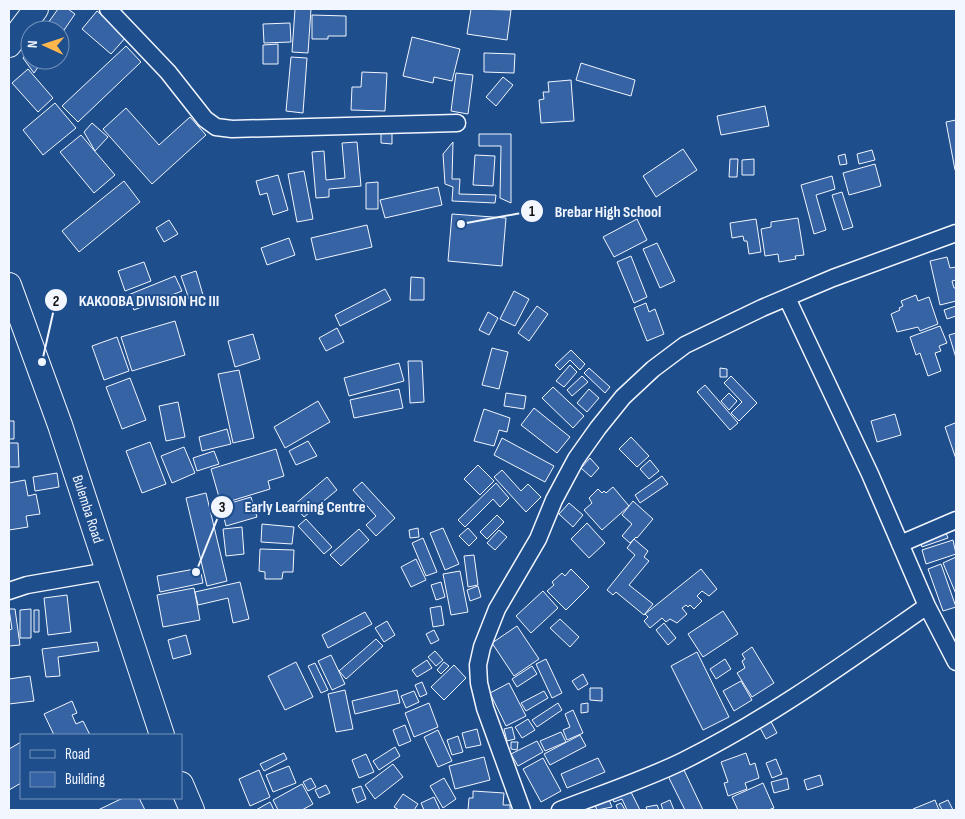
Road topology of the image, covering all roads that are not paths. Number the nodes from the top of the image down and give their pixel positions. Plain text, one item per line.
1 (36, 9) edge
2 (108, 9) edge
3 (9, 44) edge
4 (456, 123) dead end
5 (956, 233) edge
6 (9, 285) edge
7 (786, 298) junction
8 (956, 520) edge
9 (900, 544) junction
10 (108, 571) junction
11 (9, 590) edge
12 (926, 606) junction
13 (956, 662) edge
14 (162, 734) edge
15 (182, 786) edge
16 (192, 810) edge
17 (522, 810) edge
18 (560, 810) edge

1 - 3 main road
2 - 4 street
5 - 7 street
6 - 10 main road, Bulemba Road
7 - 9 street
7 - 17 street
8 - 9 street
9 - 12 street
10 - 11 street
10 - 14 main road, Bulemba Road
12 - 13 street
12 - 18 street
15 - 16 main road

